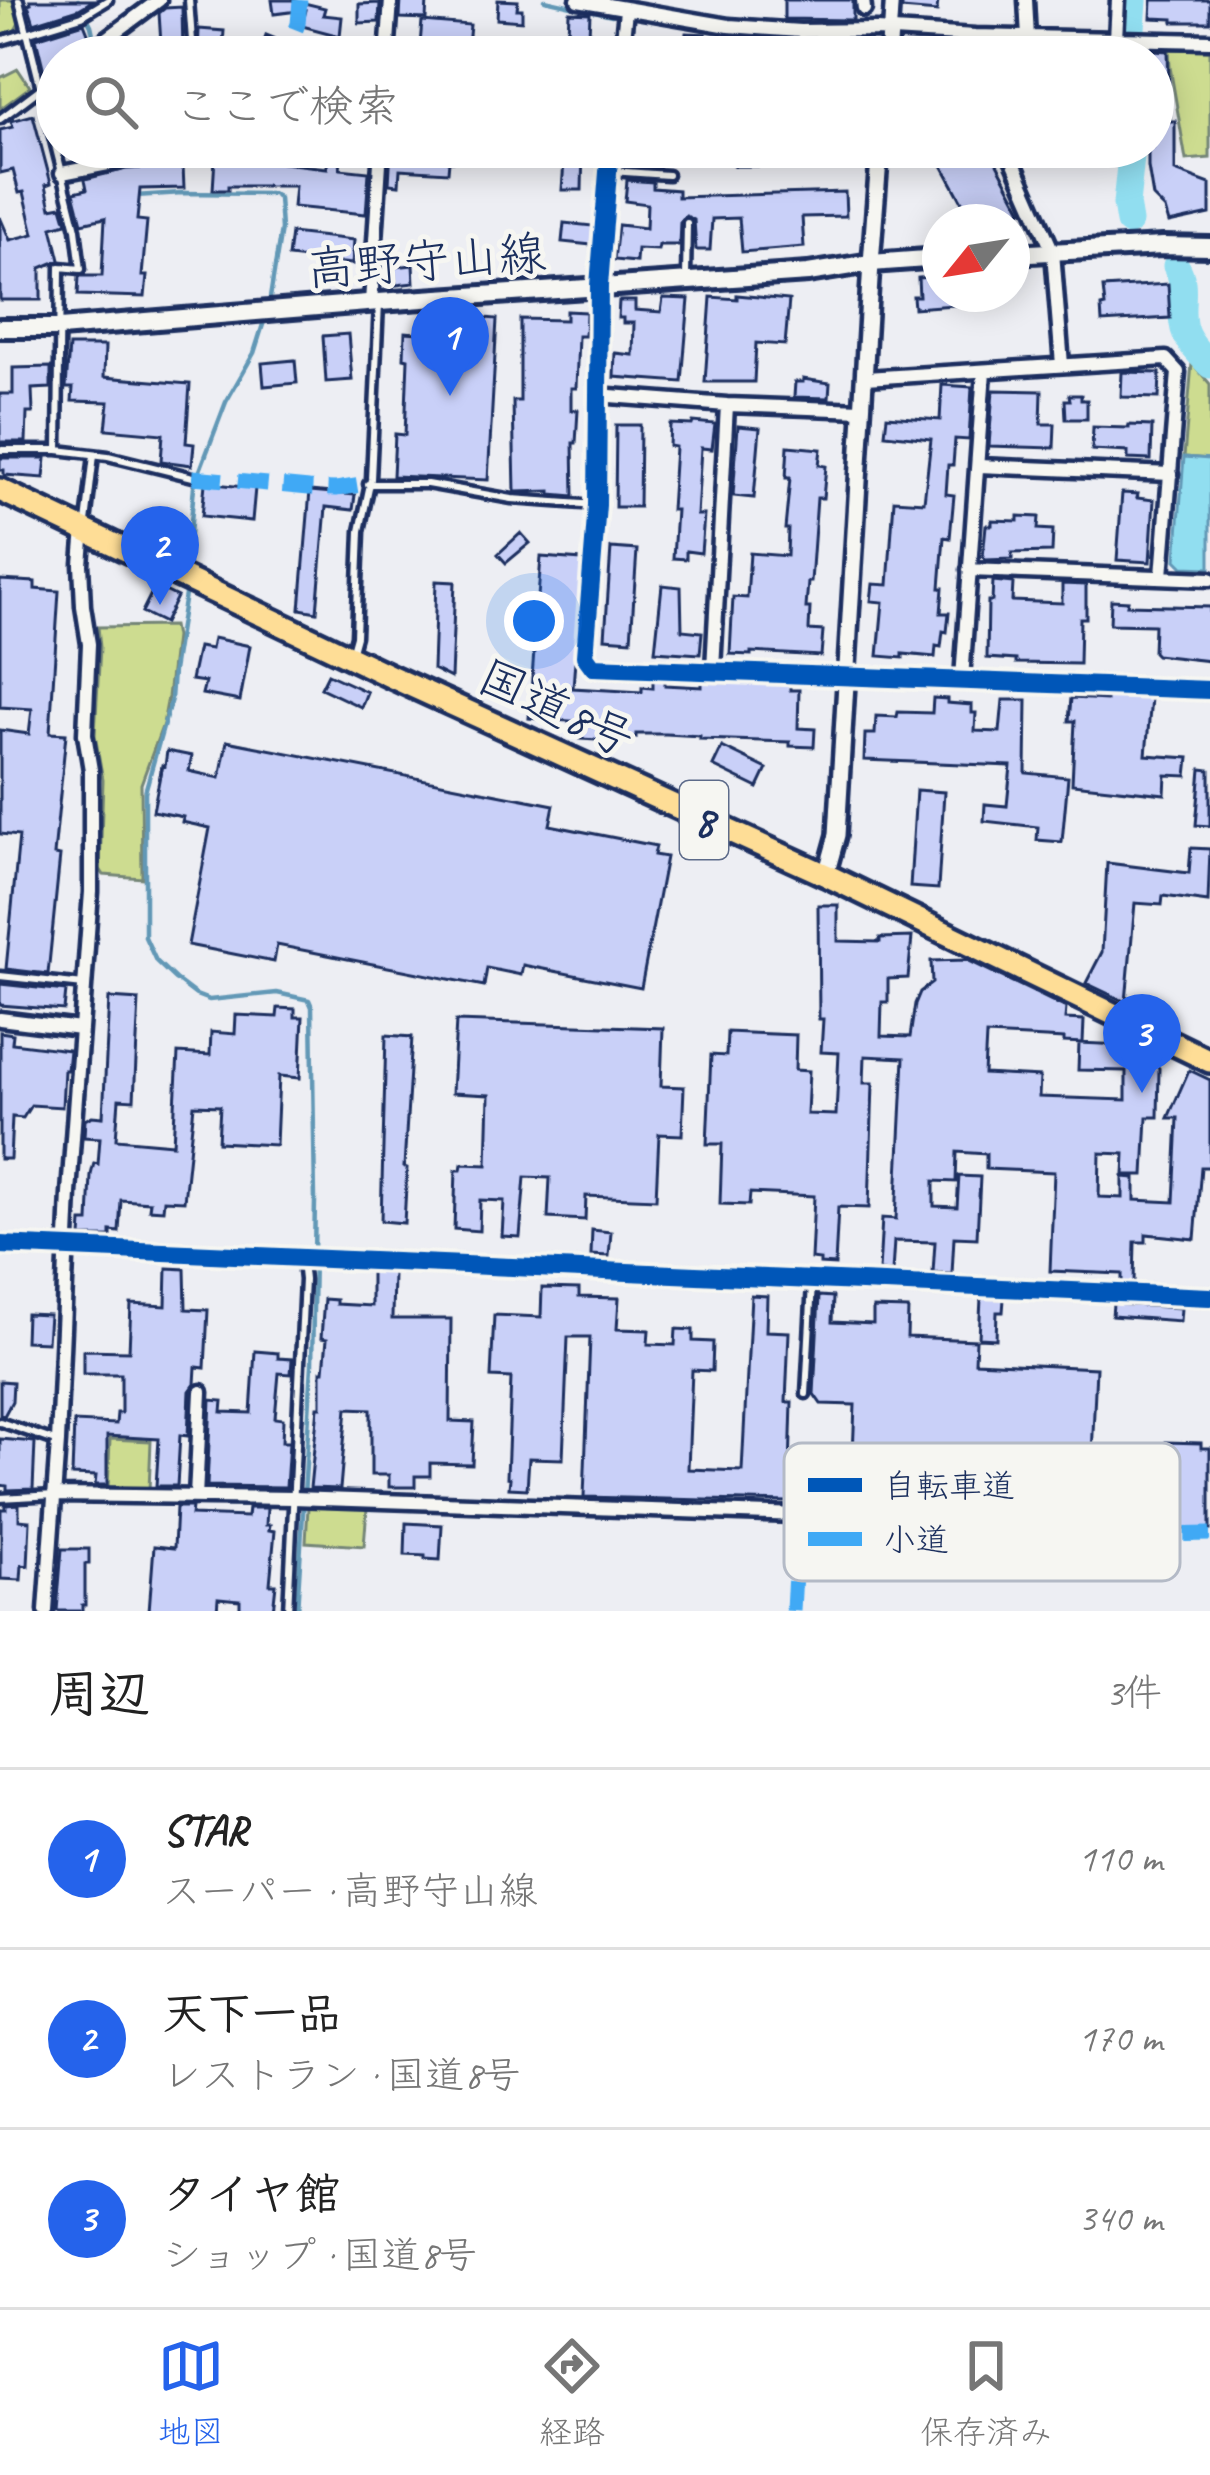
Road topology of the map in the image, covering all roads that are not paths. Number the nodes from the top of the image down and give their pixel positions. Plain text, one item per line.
1 (19, 0) edge
2 (108, 0) edge
3 (159, 0) edge
4 (189, 0) edge
5 (391, 0) edge
6 (578, 0) edge
7 (892, 0) edge
8 (1026, 0) edge
9 (1118, 0) edge
10 (635, 7) edge
11 (890, 32) junction
12 (26, 33) junction
13 (111, 36) edge
14 (192, 36) edge
15 (388, 36) edge
16 (627, 36) edge
17 (890, 36) edge
18 (975, 36) edge
19 (1028, 36) edge
20 (1126, 36) edge
21 (0, 41) edge
22 (1174, 41) edge
23 (1210, 41) edge
24 (36, 73) edge
25 (36, 92) edge
26 (0, 119) edge
27 (61, 168) edge
28 (85, 168) edge
29 (380, 168) edge
30 (608, 168) edge
31 (878, 168) edge
32 (1016, 168) edge
33 (608, 171) junction
34 (62, 173) junction
35 (668, 175) dead end
36 (687, 223) dead end
37 (1210, 247) edge
38 (1053, 252) junction
39 (1030, 253) edge
40 (922, 259) edge
41 (871, 263) junction
42 (686, 280) junction
43 (599, 286) junction
44 (375, 302) junction
45 (0, 328) edge
46 (60, 328) junction
47 (1062, 364) junction
48 (984, 371) junction
49 (866, 378) junction
50 (596, 394) junction
51 (727, 405) junction
52 (862, 410) junction
53 (0, 450) edge
54 (58, 450) junction
55 (94, 455) junction
56 (979, 466) junction
57 (1172, 474) junction
58 (193, 477) dead end
59 (368, 484) junction
60 (0, 490) edge
61 (597, 505) junction
62 (84, 530) junction
63 (969, 570) junction
64 (1162, 576) junction
65 (1210, 579) edge
66 (350, 657) junction
67 (713, 669) junction
68 (845, 675) junction
69 (962, 679) junction
70 (1210, 690) edge
71 (826, 875) junction
72 (0, 976) edge
73 (84, 985) junction
74 (0, 1019) edge
75 (80, 1030) junction
76 (1210, 1061) edge
77 (0, 1245) edge
78 (66, 1248) junction
79 (304, 1257) junction
80 (812, 1280) junction
81 (1210, 1297) edge
82 (200, 1392) dead end
83 (806, 1394) dead end
84 (0, 1422) edge
85 (58, 1442) junction
86 (55, 1495) junction
87 (196, 1497) junction
88 (0, 1498) edge
89 (300, 1498) junction
90 (784, 1514) edge
91 (46, 1611) edge
92 (288, 1611) edge

1 - 12 lane
2 - 12 lane
3 - 13 street
4 - 14 lane
5 - 15 street
6 - 10 street
7 - 11 street
8 - 19 street
9 - 20 street
10 - 11 street
10 - 16 street
11 - 17 street
11 - 18 street
12 - 21 lane
12 - 24 lane
22 - 23 street
25 - 26 lane
27 - 34 lane
28 - 34 street
29 - 44 street
30 - 33 street
31 - 41 street
32 - 38 street
33 - 35 lane
33 - 43 street
34 - 46 lane
36 - 42 lane
37 - 38 main road
38 - 39 main road
38 - 47 street
40 - 41 main road, 高野守山線
41 - 42 main road, 高野守山線
41 - 49 street
42 - 43 main road, 高野守山線
43 - 44 main road, 高野守山線
43 - 50 street
44 - 46 main road, 高野守山線
44 - 59 lane
45 - 46 main road, 高野守山線
46 - 54 lane
47 - 48 street
47 - 57 street
48 - 49 street
48 - 56 street
49 - 52 street
50 - 51 street
50 - 61 street
51 - 52 street
51 - 67 street
52 - 68 street
53 - 54 lane
54 - 55 lane
55 - 58 lane
55 - 62 lane
56 - 57 street
56 - 63 street
57 - 64 street
59 - 61 lane
59 - 66 lane
60 - 62 highway, 国道8号 / 8
61 - 67 street
62 - 66 highway, 国道8号 / 8
62 - 73 street
63 - 64 street
63 - 69 street
64 - 65 street
66 - 71 highway, 国道8号 / 8
67 - 68 street
68 - 69 street
68 - 71 street
69 - 70 street
71 - 76 highway, 国道8号 / 8
72 - 73 lane
73 - 75 street
74 - 75 street
75 - 78 street
77 - 78 street
78 - 79 street
78 - 85 street
79 - 80 street
79 - 89 lane
80 - 81 street
80 - 83 lane
82 - 87 street
84 - 85 lane
85 - 86 street
86 - 87 street
86 - 88 lane
86 - 91 street
87 - 89 street
89 - 90 street
89 - 92 lane

